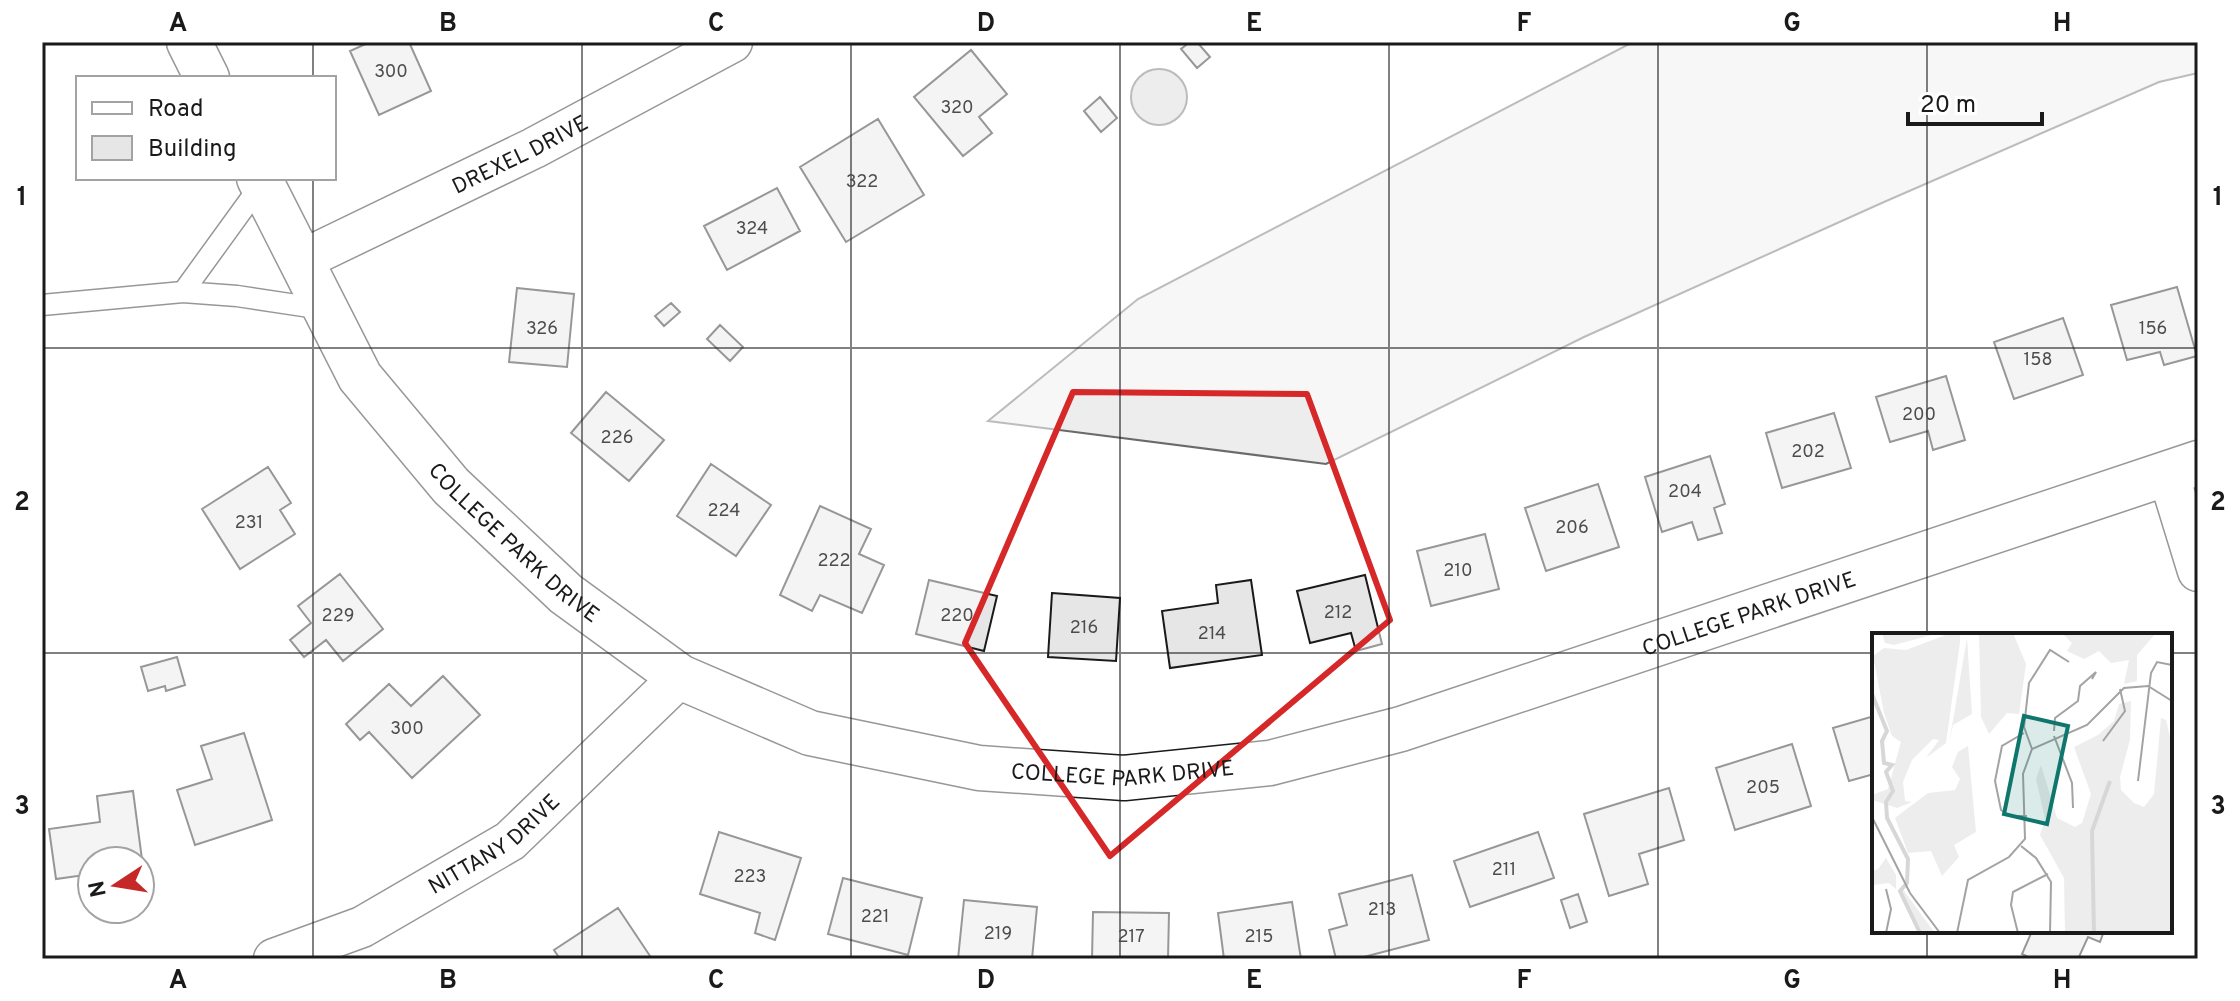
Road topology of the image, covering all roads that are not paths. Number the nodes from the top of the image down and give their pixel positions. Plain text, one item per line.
1 (189, 42) edge
2 (732, 42) edge
3 (206, 76) edge
4 (260, 180) edge
5 (302, 260) junction
6 (183, 292) junction
7 (42, 305) edge
8 (326, 309) junction
9 (2183, 468) edge
10 (2198, 571) edge
11 (680, 677) junction
12 (370, 943) edge
13 (274, 959) edge

1 - 3 street
2 - 5 street, DREXEL DRIVE
4 - 5 street, COLLEGE PARK DRIVE
4 - 6 lane
5 - 8 street, COLLEGE PARK DRIVE
6 - 7 lane
6 - 8 lane
8 - 11 street, COLLEGE PARK DRIVE
9 - 10 street
9 - 11 street, COLLEGE PARK DRIVE
11 - 12 street, NITTANY DRIVE
12 - 13 street, NITTANY DRIVE

